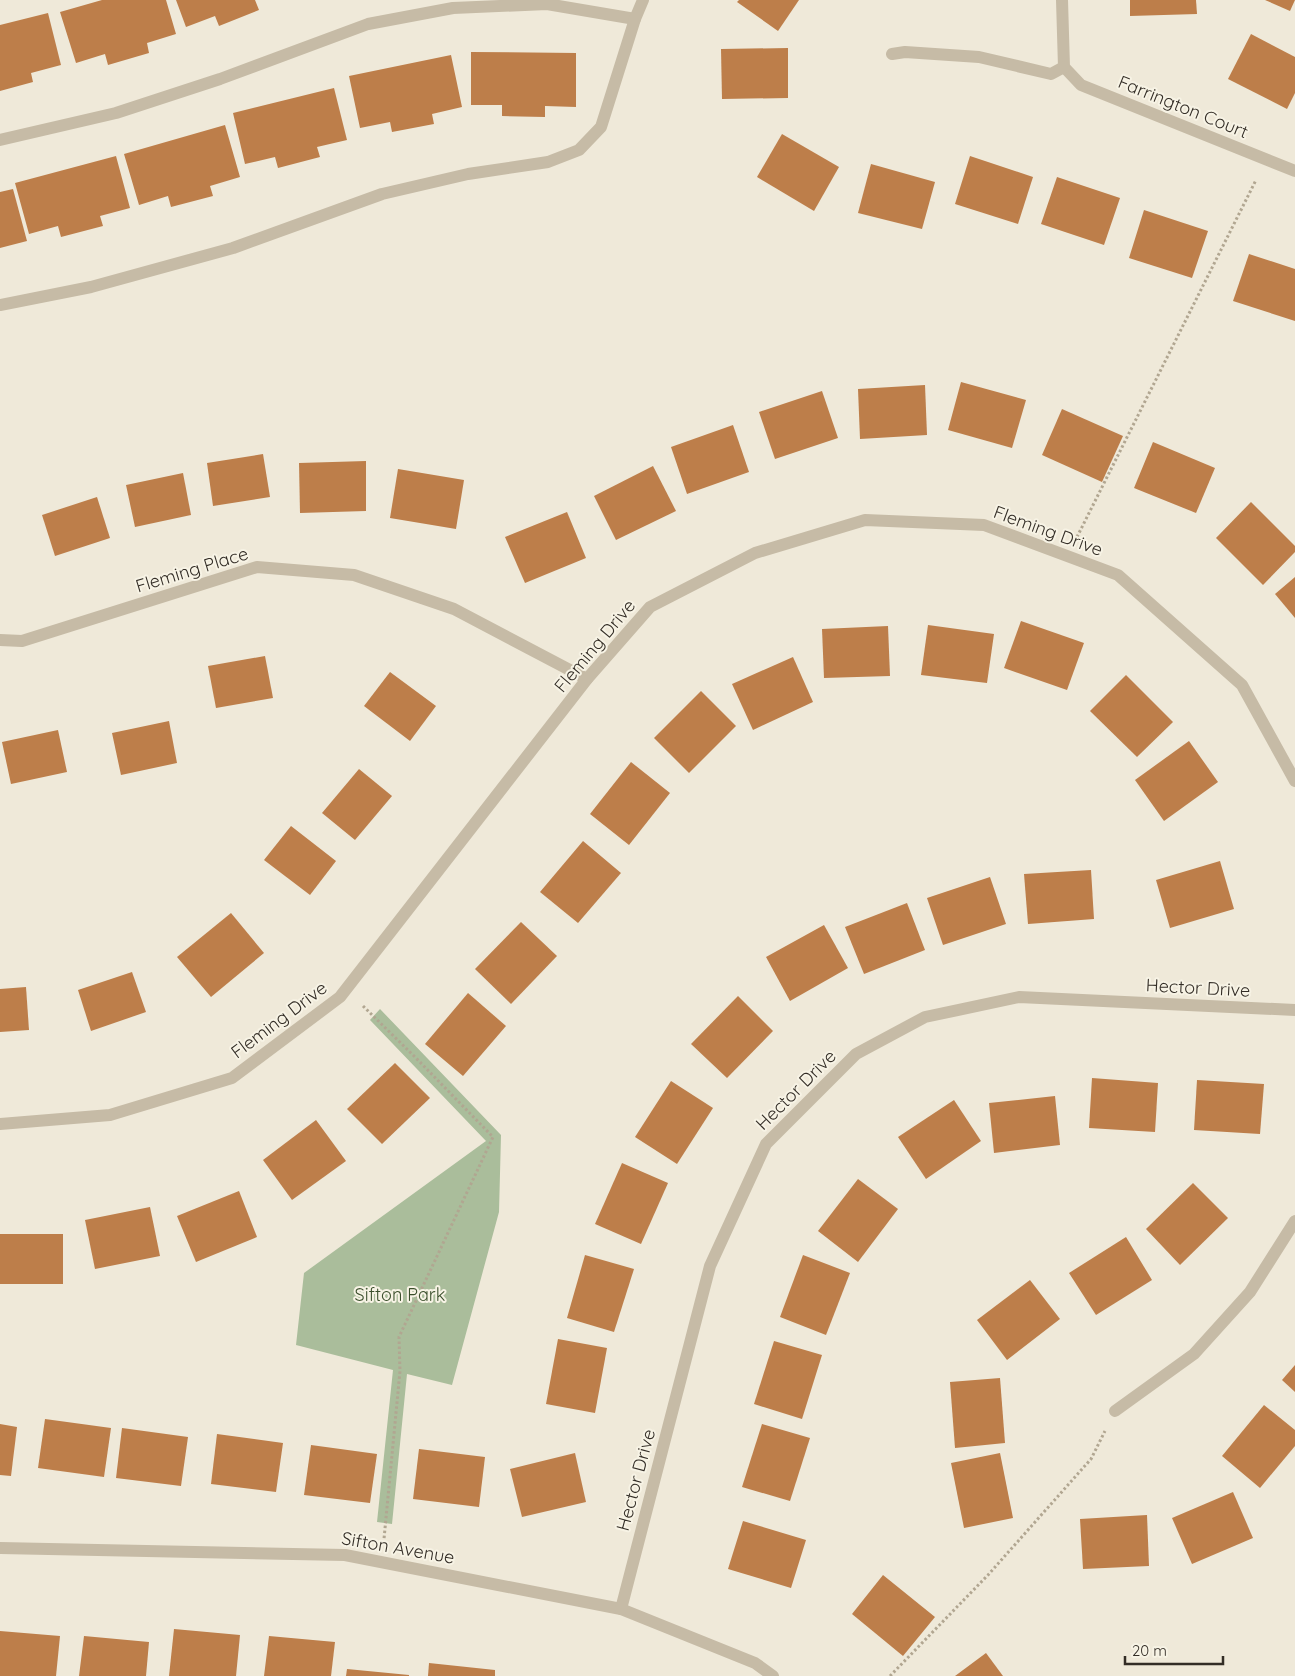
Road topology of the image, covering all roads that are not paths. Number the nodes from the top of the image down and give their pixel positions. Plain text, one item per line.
1 (643, 0) edge
2 (1062, 0) edge
3 (635, 19) junction
4 (892, 54) dead end
5 (1064, 67) junction
6 (0, 140) edge
7 (1295, 171) edge
8 (0, 305) edge
9 (0, 640) edge
10 (587, 680) junction
11 (1295, 781) edge
12 (1295, 1010) edge
13 (0, 1124) edge
14 (1295, 1221) edge
15 (1115, 1411) road end
16 (0, 1548) edge
17 (621, 1609) junction
18 (773, 1676) edge

1 - 3 street
2 - 5 street
3 - 6 street
3 - 8 street
4 - 5 street
5 - 7 street, Farrington Court
9 - 10 street, Fleming Place
10 - 11 street, Fleming Drive
10 - 13 street, Fleming Drive
12 - 17 street, Hector Drive
14 - 15 street
16 - 17 street, Sifton Avenue
17 - 18 street, Sifton Avenue

